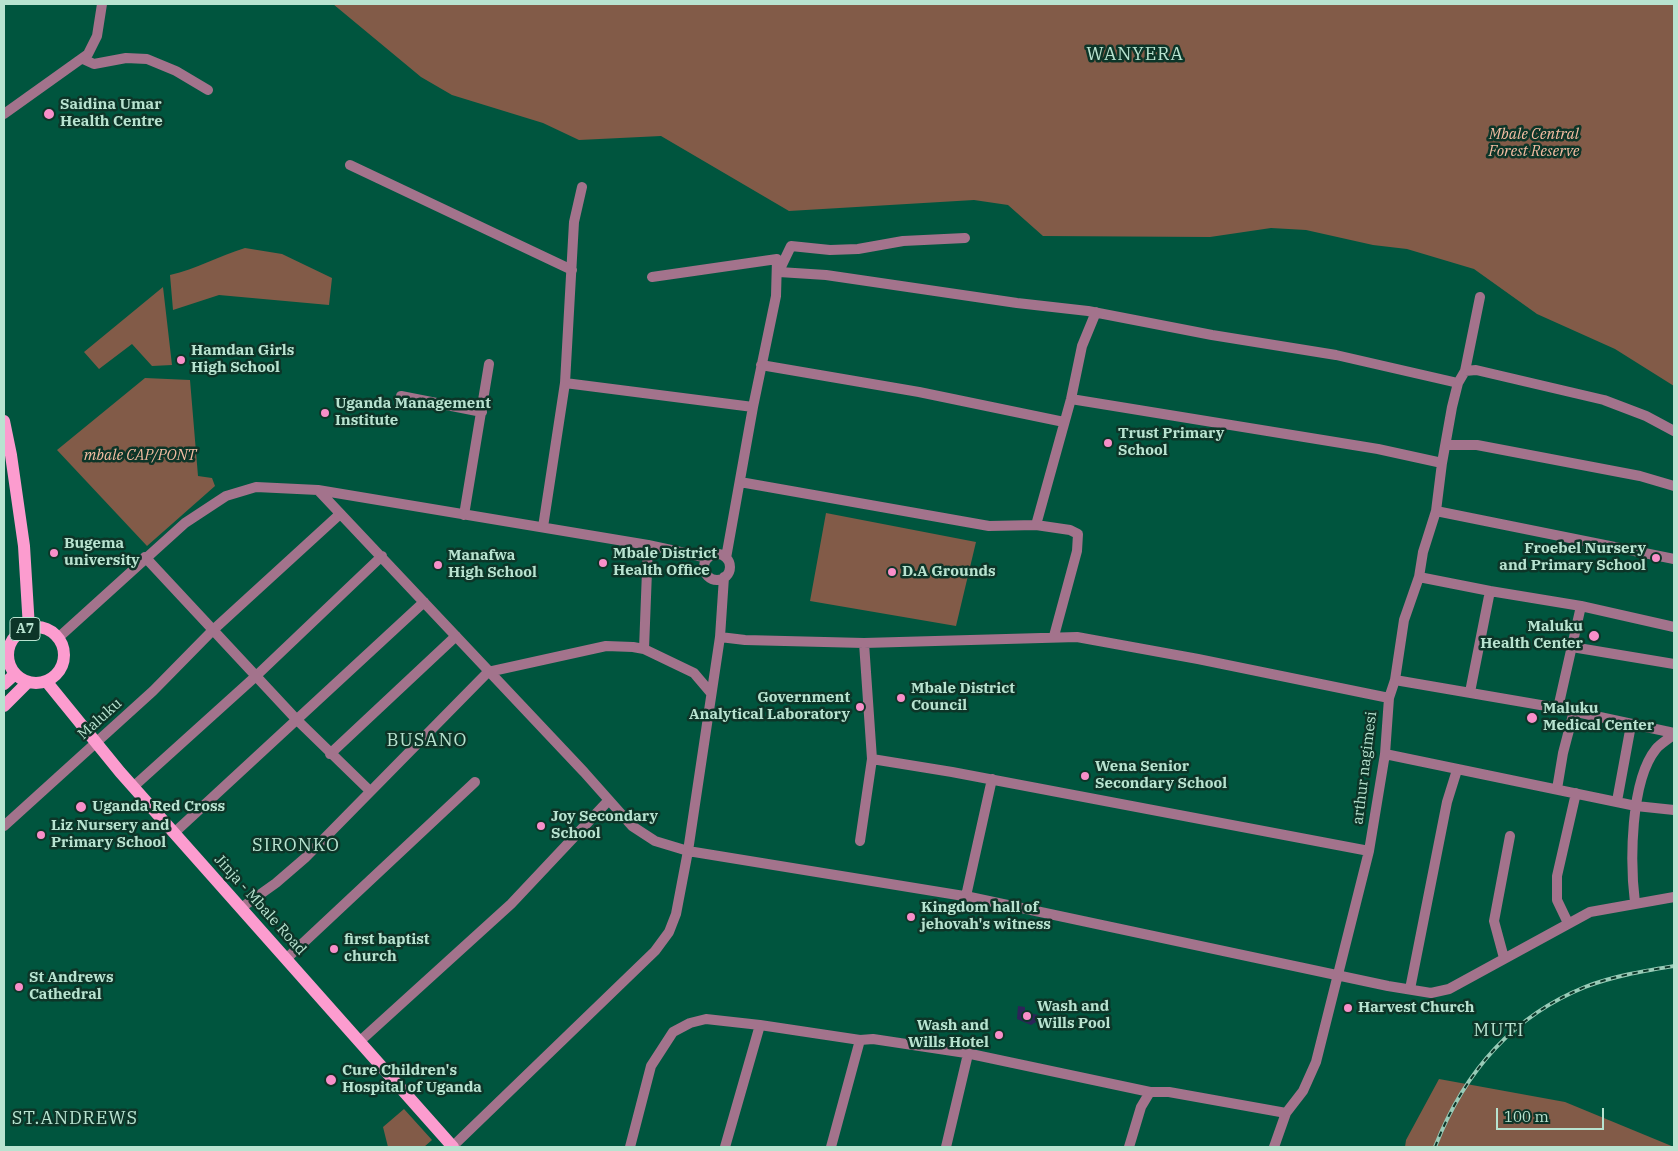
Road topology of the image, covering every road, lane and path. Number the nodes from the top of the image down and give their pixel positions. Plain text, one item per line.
1 (102, 4) edge
2 (83, 59) junction
3 (208, 90) dead end
4 (4, 114) edge
5 (350, 165) dead end
6 (582, 187) dead end
7 (965, 238) dead end
8 (572, 270) junction
9 (779, 272) junction
10 (652, 277) dead end
11 (1480, 297) dead end
12 (1096, 312) junction
13 (489, 364) dead end
14 (761, 365) junction
15 (1465, 371) junction
16 (564, 383) junction
17 (1458, 383) junction
18 (401, 396) dead end
19 (1071, 399) junction
20 (753, 407) junction
21 (482, 412) junction
22 (4, 421) edge
23 (1064, 422) junction
24 (1674, 431) edge
25 (1447, 445) junction
26 (1442, 463) junction
27 (740, 482) junction
28 (1674, 486) edge
29 (318, 490) junction
30 (1436, 511) junction
31 (340, 514) junction
32 (464, 514) junction
33 (1036, 525) junction
34 (543, 527) junction
35 (648, 545) junction
36 (382, 556) junction
37 (145, 557) junction
38 (708, 558) junction
39 (726, 558) junction
40 (1674, 559) edge
41 (724, 577) junction
42 (1419, 577) junction
43 (1490, 591) junction
44 (424, 602) junction
45 (1581, 606) junction
46 (1674, 627) edge
47 (29, 628) junction
48 (212, 631) junction
49 (456, 636) junction
50 (1054, 636) junction
51 (720, 637) junction
52 (58, 638) junction
53 (864, 643) junction
54 (1572, 647) junction
55 (644, 650) junction
56 (1674, 664) edge
57 (488, 672) junction
58 (15, 674) junction
59 (256, 676) junction
60 (1395, 680) junction
61 (46, 681) junction
62 (28, 682) junction
63 (4, 684) edge
64 (1470, 692) junction
65 (711, 693) junction
66 (1389, 698) junction
67 (4, 706) edge
68 (1558, 708) junction
69 (1574, 711) junction
70 (296, 719) junction
71 (1631, 725) junction
72 (1674, 734) edge
73 (96, 743) junction
74 (330, 754) junction
75 (1385, 754) junction
76 (872, 759) junction
77 (1457, 770) junction
78 (992, 779) junction
79 (475, 782) dead end
80 (133, 787) junction
81 (1557, 789) junction
82 (370, 791) junction
83 (1576, 793) junction
84 (608, 801) junction
85 (1617, 801) junction
86 (1636, 806) junction
87 (1674, 810) edge
88 (4, 826) edge
89 (174, 833) junction
90 (1510, 836) dead end
91 (860, 842) dead end
92 (688, 851) junction
93 (1369, 851) junction
94 (966, 896) junction
95 (1674, 898) edge
96 (1635, 903) junction
97 (241, 908) junction
98 (1568, 923) junction
99 (1504, 958) junction
100 (286, 959) junction
101 (1338, 976) junction
102 (1410, 989) junction
103 (760, 1025) junction
104 (860, 1040) junction
105 (359, 1042) junction
106 (968, 1054) junction
107 (1150, 1092) junction
108 (1286, 1113) junction
109 (453, 1147) edge
110 (630, 1147) edge
111 (725, 1147) edge
112 (831, 1147) edge
113 (946, 1147) edge
114 (1129, 1147) edge
115 (1274, 1147) edge

1 - 2 street
2 - 3 street
2 - 4 street
5 - 8 street
6 - 8 street
7 - 9 street
8 - 16 street
9 - 10 street
9 - 12 street
9 - 14 street
11 - 15 street
12 - 17 street
12 - 19 street
13 - 21 street
14 - 20 street
14 - 23 street
15 - 17 street
15 - 24 street
16 - 20 street
16 - 34 street
17 - 25 street, arthur nagimesi
18 - 21 street
19 - 23 street
19 - 26 street
20 - 27 street
21 - 32 street
22 - 47 main road, A7
23 - 33 street
25 - 26 street, arthur nagimesi
25 - 28 street
26 - 30 street, arthur nagimesi
27 - 33 street
27 - 39 street
29 - 31 street
29 - 32 street
29 - 37 street
30 - 40 street
30 - 42 street, arthur nagimesi
31 - 36 street
31 - 48 street, Maluku
32 - 34 street
33 - 50 street
34 - 35 street
35 - 38 street
35 - 55 street
36 - 44 street
36 - 59 street
37 - 48 street
37 - 52 street
38 - 39 street
38 - 41 street
39 - 41 street
41 - 51 street
42 - 43 street
42 - 60 street, arthur nagimesi
43 - 45 street
43 - 64 street
44 - 49 street
44 - 70 street
45 - 46 street
45 - 54 street
47 - 52 main road, A7
47 - 58 main road, A7
48 - 59 street
48 - 73 street, Maluku
49 - 57 street
49 - 74 street
50 - 53 street
50 - 66 street
51 - 53 street
51 - 65 street
52 - 61 main road, A7
53 - 76 street
54 - 56 street
54 - 68 street
55 - 57 street
55 - 65 street
57 - 82 street
57 - 84 street
58 - 62 main road
58 - 63 main road
59 - 70 street
59 - 80 street
60 - 64 street
60 - 66 street, arthur nagimesi
61 - 62 main road
61 - 73 main road, Jinja - Mbale Road
62 - 67 main road
64 - 68 street
65 - 92 street
66 - 75 street, arthur nagimesi
68 - 69 street
69 - 71 street
69 - 81 street
70 - 74 street
70 - 89 street
71 - 72 street
71 - 85 street
72 - 86 street
73 - 80 main road, Jinja - Mbale Road
73 - 88 street, Maluku
74 - 82 street
75 - 77 street
75 - 93 street, arthur nagimesi
76 - 78 street
76 - 91 street
77 - 81 street
77 - 102 street
78 - 93 street
78 - 94 street
79 - 100 street
80 - 89 main road, Jinja - Mbale Road
81 - 83 street
82 - 97 street
83 - 85 street
83 - 98 street
84 - 92 street
84 - 105 street
85 - 86 street
86 - 87 street
86 - 96 street
89 - 97 main road, Jinja - Mbale Road
90 - 99 street
92 - 94 street
92 - 109 street
93 - 101 street, arthur nagimesi
94 - 101 street
95 - 96 street
96 - 98 street
97 - 100 main road, Jinja - Mbale Road
98 - 99 street
99 - 102 street
100 - 105 main road, Jinja - Mbale Road
101 - 102 street
101 - 108 street, arthur nagimesi
103 - 104 street
103 - 110 street
103 - 111 street
104 - 106 street
104 - 112 street
105 - 109 main road, Jinja - Mbale Road
106 - 107 street
106 - 113 street
107 - 108 street
107 - 114 street
108 - 115 street, arthur nagimesi

